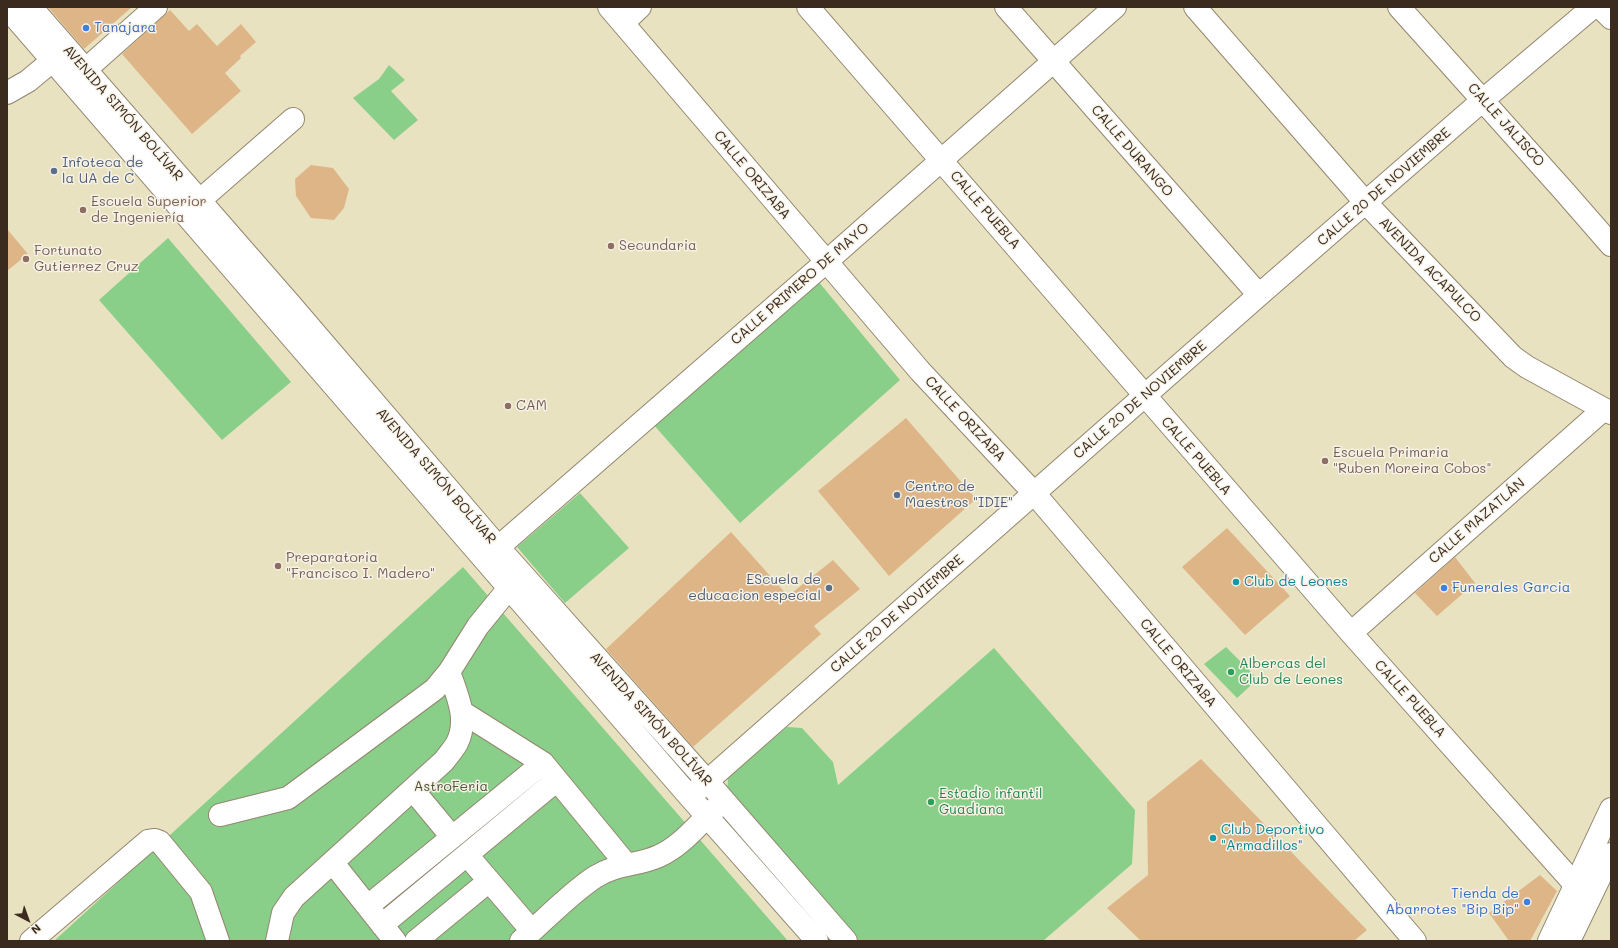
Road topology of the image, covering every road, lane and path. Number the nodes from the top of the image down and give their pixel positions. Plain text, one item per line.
1 (156, 7) edge
2 (640, 7) edge
3 (808, 7) edge
4 (1006, 7) edge
5 (1115, 7) edge
6 (1195, 7) edge
7 (1399, 7) edge
8 (1594, 7) edge
9 (1600, 7) edge
10 (16, 9) edge
11 (616, 15) edge
12 (1611, 18) edge
13 (60, 55) junction
14 (1054, 61) junction
15 (78, 76) junction
16 (7, 93) edge
17 (1484, 100) junction
18 (293, 119) dead end
19 (941, 159) junction
20 (199, 201) junction
21 (1366, 203) junction
22 (1611, 245) edge
23 (826, 262) junction
24 (1259, 295) junction
25 (282, 311) junction
26 (1144, 396) junction
27 (1608, 411) edge
28 (1034, 493) junction
29 (491, 553) junction
30 (515, 581) junction
31 (1351, 633) junction
32 (450, 672) junction
33 (462, 712) junction
34 (543, 763) junction
35 (557, 780) junction
36 (707, 781) junction
37 (413, 790) junction
38 (689, 796) junction
39 (724, 801) junction
40 (1611, 810) edge
41 (220, 815) dead end
42 (707, 816) junction
43 (452, 837) junction
44 (467, 855) junction
45 (1604, 860) edge
46 (333, 863) junction
47 (626, 864) junction
48 (489, 881) junction
49 (1583, 893) junction
50 (368, 906) junction
51 (389, 933) edge
52 (527, 936) edge
53 (31, 941) edge
54 (218, 941) edge
55 (277, 941) edge
56 (416, 941) edge
57 (817, 941) edge
58 (846, 941) edge
59 (1416, 941) edge
60 (1549, 941) edge
61 (1569, 941) edge

1 - 15 street
2 - 11 street
3 - 19 street, CALLE PUEBLA
4 - 14 street, CALLE DURANGO
5 - 14 street, CALLE PRIMERO DE MAYO
6 - 21 street, AVENIDA ACAPULCO
7 - 17 street, CALLE JALISCO
8 - 17 street, CALLE 20 DE NOVIEMBRE
9 - 12 street
10 - 13 street, AVENIDA SIMÓN BOLÍVAR
11 - 23 street, CALLE ORIZABA
13 - 15 street, AVENIDA SIMÓN BOLÍVAR
13 - 16 street
14 - 19 street, CALLE PRIMERO DE MAYO
14 - 24 street, CALLE DURANGO
15 - 20 street, AVENIDA SIMÓN BOLÍVAR
15 - 25 street, AVENIDA SIMÓN BOLÍVAR
17 - 21 street, CALLE 20 DE NOVIEMBRE
17 - 22 street, CALLE JALISCO
18 - 20 street
19 - 23 street, CALLE PRIMERO DE MAYO
19 - 26 street, CALLE PUEBLA
20 - 25 street, AVENIDA SIMÓN BOLÍVAR
21 - 24 street, CALLE 20 DE NOVIEMBRE
21 - 27 street, AVENIDA ACAPULCO
23 - 28 street, CALLE ORIZABA
23 - 29 street, CALLE PRIMERO DE MAYO
24 - 26 street, CALLE 20 DE NOVIEMBRE
25 - 29 street, AVENIDA SIMÓN BOLÍVAR
26 - 28 street, CALLE 20 DE NOVIEMBRE
26 - 31 street, CALLE PUEBLA
27 - 31 street, CALLE MAZATLÁN
28 - 36 street, CALLE 20 DE NOVIEMBRE
28 - 59 street, CALLE ORIZABA
29 - 30 street, AVENIDA SIMÓN BOLÍVAR
30 - 32 street
30 - 36 street, AVENIDA SIMÓN BOLÍVAR
30 - 38 street, AVENIDA SIMÓN BOLÍVAR
31 - 49 street, CALLE PUEBLA
32 - 33 street
32 - 41 street
33 - 34 street
33 - 37 street
34 - 35 street
34 - 43 street
35 - 44 street
35 - 47 street
36 - 38 street, CALLE 20 DE NOVIEMBRE
36 - 39 street, AVENIDA SIMÓN BOLÍVAR
37 - 43 street
37 - 46 street
38 - 42 street, AVENIDA SIMÓN BOLÍVAR
39 - 42 street
39 - 58 street, AVENIDA SIMÓN BOLÍVAR
40 - 45 street
42 - 47 street
42 - 57 street, AVENIDA SIMÓN BOLÍVAR
43 - 50 street
44 - 48 street
44 - 51 street
45 - 49 street
46 - 50 street
46 - 55 street
47 - 52 street
48 - 52 street
48 - 56 street
49 - 60 street
49 - 61 street
50 - 51 street
53 - 54 street

